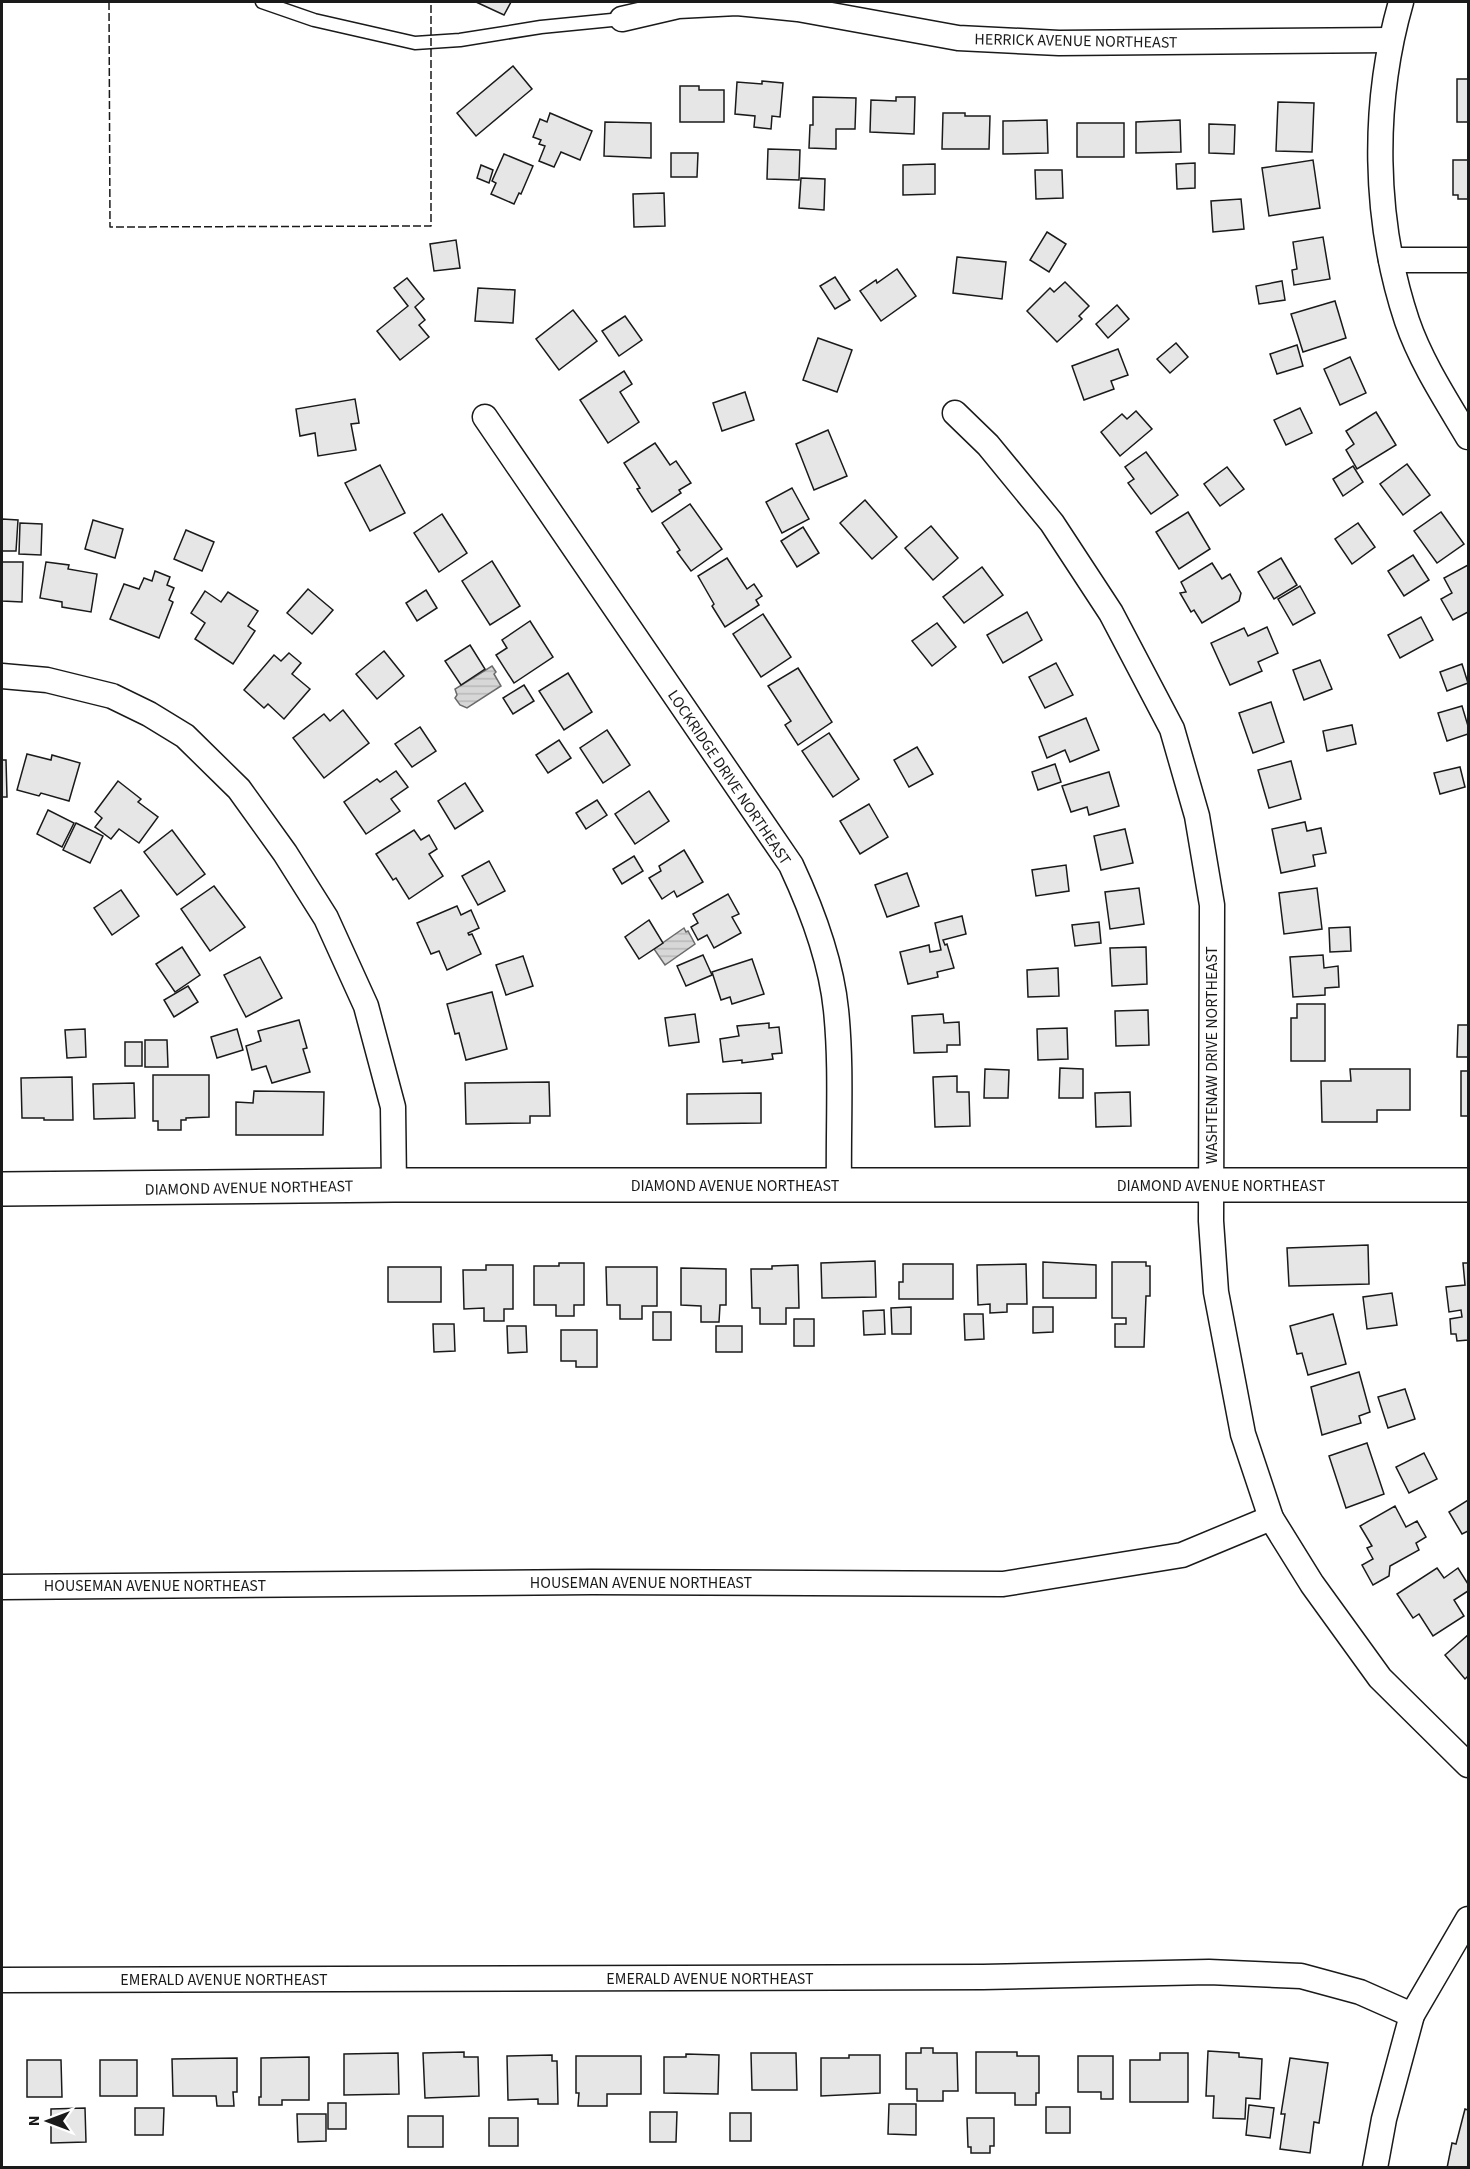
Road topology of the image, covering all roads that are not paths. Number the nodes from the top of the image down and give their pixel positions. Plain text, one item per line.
1 (262, 2) edge
2 (1401, 2) edge
3 (622, 19) joint
4 (1390, 40) junction
5 (1391, 260) junction
6 (1468, 260) edge
7 (955, 413) dead end
8 (485, 417) dead end
9 (1468, 437) edge
10 (2, 676) edge
11 (394, 1185) junction
12 (839, 1185) junction
13 (1468, 1185) edge
14 (1211, 1186) junction
15 (2, 1189) edge
16 (1271, 1518) junction
17 (2, 1587) edge
18 (1468, 1765) edge
19 (1468, 1919) edge
20 (2, 1980) edge
21 (1412, 2015) junction
22 (1375, 2168) edge

1 - 3 lane
2 - 4 street
3 - 4 street, HERRICK AVENUE NORTHEAST
4 - 5 street
5 - 6 street
5 - 9 street
7 - 14 street, WASHTENAW DRIVE NORTHEAST
8 - 12 street, LOCKRIDGE DRIVE NORTHEAST
10 - 11 street
11 - 12 street, DIAMOND AVENUE NORTHEAST
11 - 15 street, DIAMOND AVENUE NORTHEAST
12 - 14 street, DIAMOND AVENUE NORTHEAST
13 - 14 street, DIAMOND AVENUE NORTHEAST
14 - 16 street, WASHTENAW DRIVE NORTHEAST
16 - 17 street, HOUSEMAN AVENUE NORTHEAST
16 - 18 street, WASHTENAW DRIVE NORTHEAST
19 - 21 street
20 - 21 street, EMERALD AVENUE NORTHEAST
21 - 22 street

